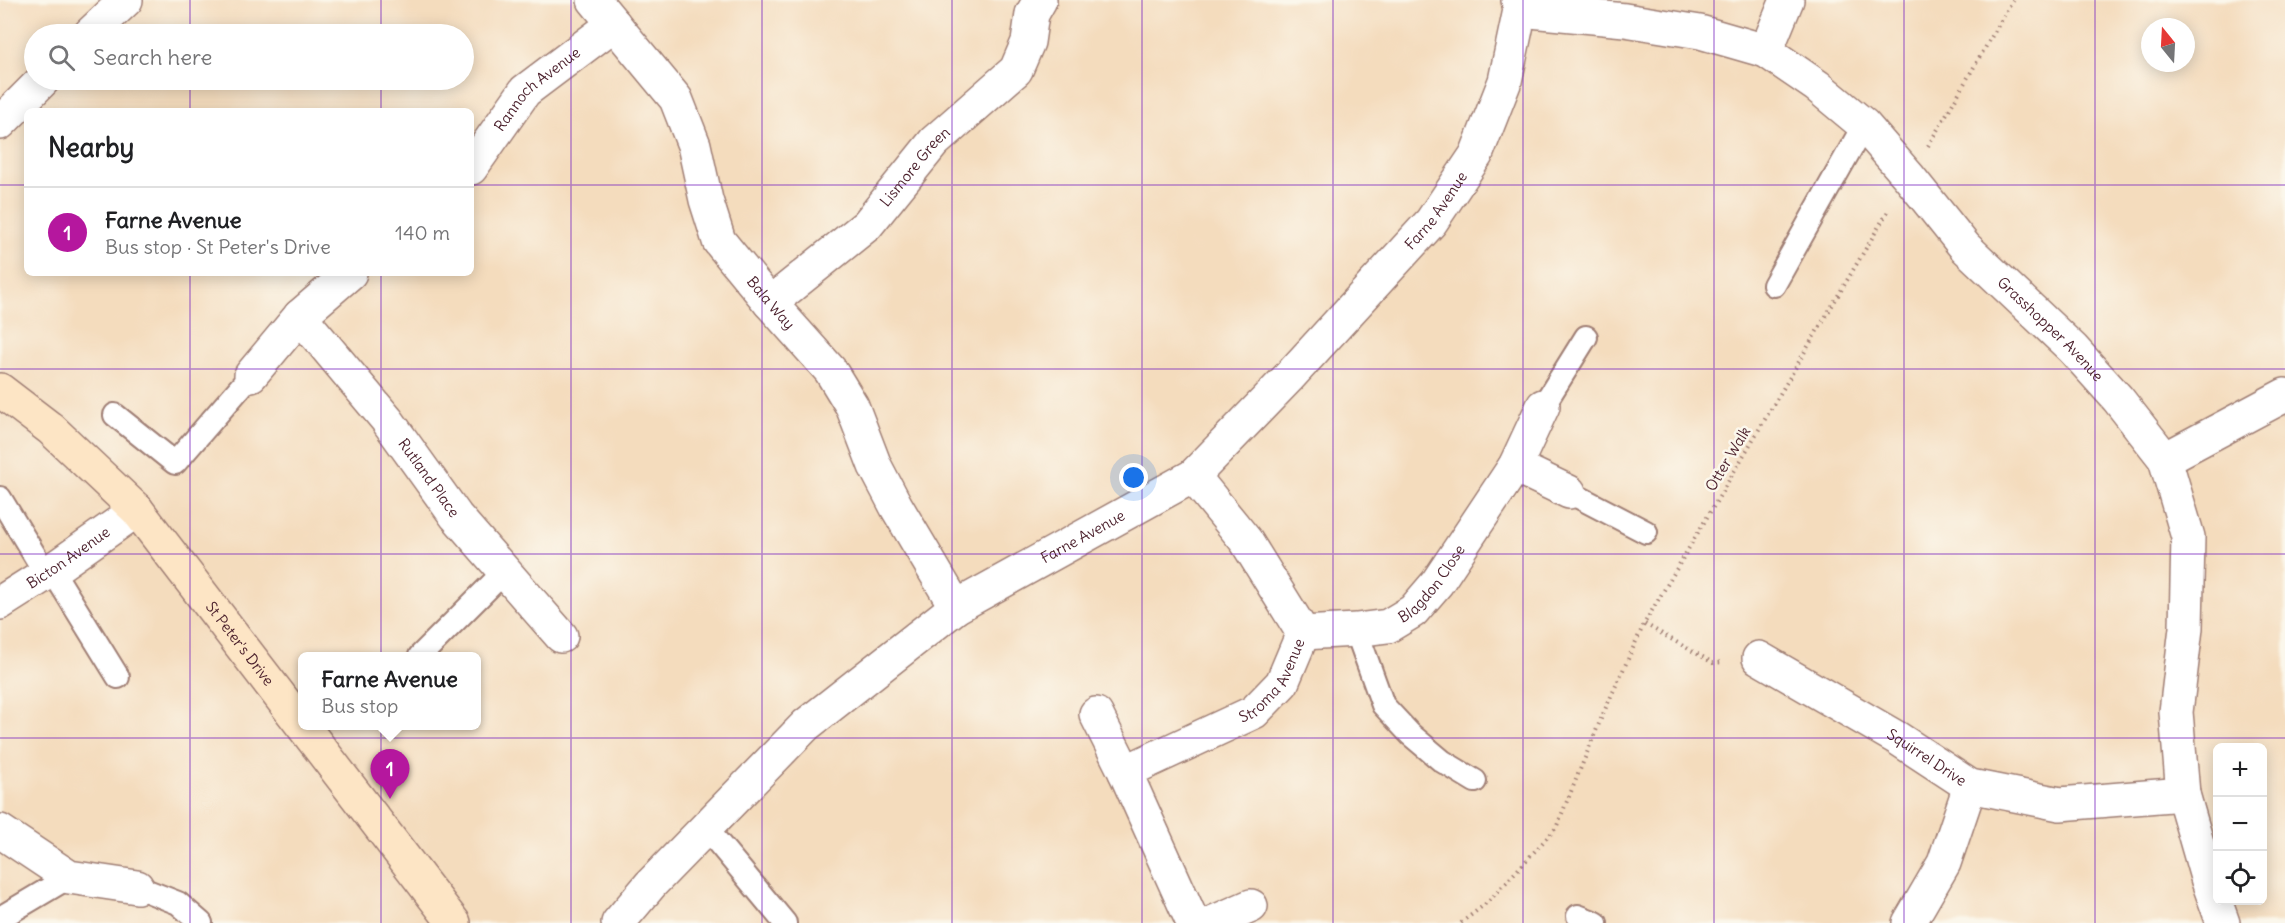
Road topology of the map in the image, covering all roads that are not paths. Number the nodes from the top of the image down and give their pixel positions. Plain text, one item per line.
1 (126, 0) edge
2 (1787, 0) edge
3 (1032, 5) edge
4 (1519, 5) edge
5 (604, 12) edge
6 (101, 24) edge
7 (1766, 51) junction
8 (33, 90) edge
9 (0, 123) edge
10 (1864, 125) junction
11 (474, 164) edge
12 (347, 276) edge
13 (1774, 285) dead end
14 (770, 303) junction
15 (300, 316) junction
16 (1586, 337) dead end
17 (251, 375) joint
18 (0, 390) edge
19 (2285, 395) edge
20 (1543, 406) joint
21 (115, 415) dead end
22 (2165, 459) junction
23 (1515, 466) junction
24 (1193, 476) junction
25 (1569, 492) joint
26 (0, 498) edge
27 (137, 510) junction
28 (1646, 532) dead end
29 (505, 571) junction
30 (49, 572) junction
31 (0, 603) edge
32 (956, 607) junction
33 (1356, 630) junction
34 (1303, 633) junction
35 (561, 636) dead end
36 (425, 652) edge
37 (1759, 658) road end
38 (118, 677) dead end
39 (1096, 714) dead end
40 (298, 720) edge
41 (306, 730) edge
42 (1125, 772) junction
43 (1475, 781) dead end
44 (1970, 786) junction
45 (2183, 794) junction
46 (706, 828) junction
47 (0, 831) edge
48 (69, 877) junction
49 (137, 886) joint
50 (1251, 906) dead end
51 (0, 918) edge
52 (201, 923) edge
53 (454, 923) edge
54 (618, 923) edge
55 (785, 923) edge
56 (1193, 923) edge
57 (1212, 923) edge
58 (1909, 923) edge
59 (2223, 923) edge

1 - 6 street
2 - 7 street
3 - 14 street, Lismore Green
4 - 7 street, Grasshopper Avenue
4 - 24 street, Farne Avenue
5 - 11 street, Rannoch Avenue
5 - 14 street, Bala Way
7 - 10 street, Grasshopper Avenue
8 - 9 street
10 - 13 lane
10 - 22 street, Grasshopper Avenue
12 - 15 street
14 - 32 street, Bala Way
15 - 17 street
15 - 29 street, Rutland Place
16 - 20 lane
17 - 21 lane
18 - 27 street, St Peter's Drive
19 - 22 street
20 - 23 street, Blagdon Close
22 - 45 street, Grasshopper Avenue
23 - 25 street
23 - 33 street, Blagdon Close
24 - 32 street, Farne Avenue
24 - 34 street, Stroma Avenue
25 - 28 lane
26 - 30 lane
27 - 30 street, Bicton Avenue
27 - 40 street, St Peter's Drive
29 - 35 street, Rutland Place
29 - 36 lane
30 - 31 street, Bicton Avenue
30 - 38 lane
32 - 46 street, Farne Avenue
33 - 34 street, Blagdon Close
33 - 43 lane
34 - 42 street, Stroma Avenue
37 - 44 street, Squirrel Drive
39 - 42 street
41 - 53 street, St Peter's Drive
42 - 56 street
44 - 45 street, Squirrel Drive
44 - 58 street
45 - 59 street, Grasshopper Avenue
46 - 54 street, Farne Avenue
46 - 55 lane
47 - 48 street
48 - 49 street
48 - 51 lane
49 - 52 lane
50 - 57 street

